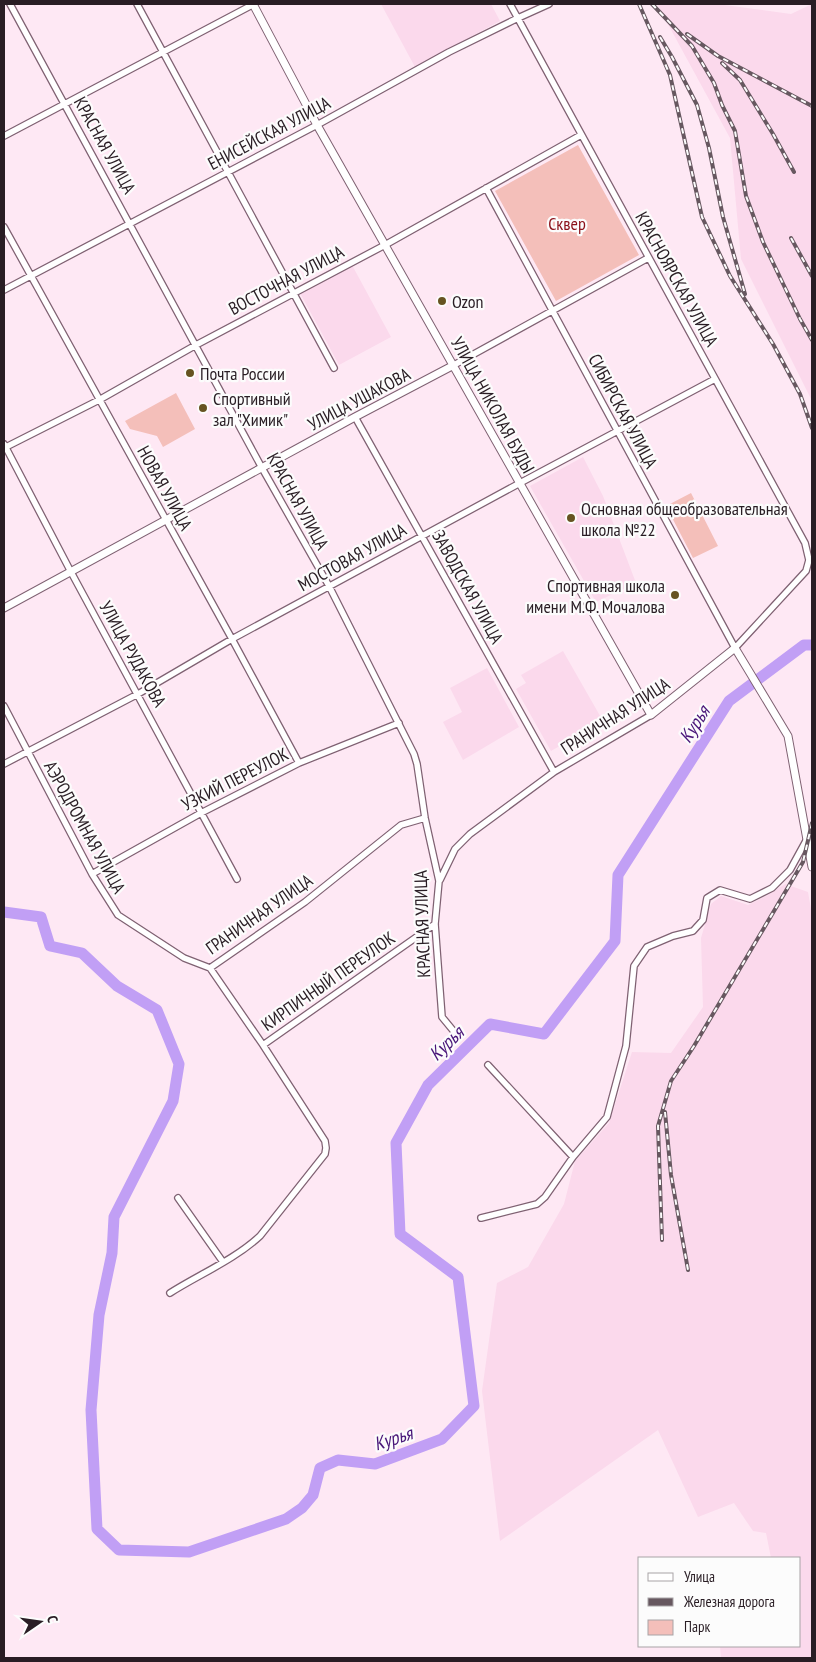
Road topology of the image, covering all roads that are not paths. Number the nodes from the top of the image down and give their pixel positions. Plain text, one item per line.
1 (10, 4) edge
2 (137, 4) edge
3 (253, 4) edge
4 (510, 4) edge
5 (549, 4) edge
6 (518, 18) junction
7 (163, 52) junction
8 (65, 103) junction
9 (317, 126) junction
10 (580, 135) junction
11 (4, 136) edge
12 (228, 172) junction
13 (486, 188) junction
14 (130, 223) junction
15 (4, 227) edge
16 (385, 245) junction
17 (648, 258) junction
18 (30, 277) junction
19 (4, 290) edge
20 (294, 293) junction
21 (552, 311) junction
22 (196, 345) junction
23 (454, 365) junction
24 (334, 368) dead end
25 (715, 379) junction
26 (99, 400) junction
27 (355, 417) junction
28 (617, 431) junction
29 (4, 446) edge
30 (262, 468) junction
31 (520, 483) junction
32 (166, 520) junction
33 (422, 536) junction
34 (806, 571) joint
35 (70, 572) junction
36 (329, 586) junction
37 (4, 608) edge
38 (232, 639) junction
39 (735, 648) junction
40 (138, 694) junction
41 (4, 706) edge
42 (651, 715) junction
43 (399, 723) junction
44 (26, 752) junction
45 (299, 763) junction
46 (4, 764) edge
47 (554, 772) junction
48 (201, 813) junction
49 (425, 818) junction
50 (807, 839) junction
51 (812, 867) edge
52 (92, 874) junction
53 (237, 878) dead end
54 (439, 881) junction
55 (435, 924) junction
56 (210, 968) junction
57 (456, 1034) dead end
58 (263, 1045) junction
59 (488, 1065) dead end
60 (573, 1157) junction
61 (178, 1198) dead end
62 (481, 1218) dead end
63 (223, 1262) junction
64 (170, 1293) dead end

1 - 8 street, КРАСНАЯ УЛИЦА
2 - 7 street
3 - 7 street
3 - 9 street, УЛИЦА НИКОЛАЯ БУДЫ
4 - 6 street, КРАСНОЯРСКАЯ УЛИЦА
5 - 6 street, ЕНИСЕЙСКАЯ УЛИЦА
6 - 9 street, ЕНИСЕЙСКАЯ УЛИЦА
6 - 10 street, КРАСНОЯРСКАЯ УЛИЦА
7 - 8 street
7 - 12 street
8 - 11 street
8 - 14 street, КРАСНАЯ УЛИЦА
9 - 12 street, ЕНИСЕЙСКАЯ УЛИЦА
9 - 16 street, УЛИЦА НИКОЛАЯ БУДЫ
10 - 13 street, ВОСТОЧНАЯ УЛИЦА
10 - 17 street, КРАСНОЯРСКАЯ УЛИЦА
12 - 14 street, ЕНИСЕЙСКАЯ УЛИЦА
12 - 20 street
13 - 16 street, ВОСТОЧНАЯ УЛИЦА
13 - 21 street, СИБИРСКАЯ УЛИЦА
14 - 18 street, ЕНИСЕЙСКАЯ УЛИЦА
14 - 22 street, КРАСНАЯ УЛИЦА
15 - 18 street, НОВАЯ УЛИЦА
16 - 20 street, ВОСТОЧНАЯ УЛИЦА
16 - 23 street, УЛИЦА НИКОЛАЯ БУДЫ
17 - 21 street, УЛИЦА УШАКОВА
17 - 25 street, КРАСНОЯРСКАЯ УЛИЦА
18 - 19 street, ЕНИСЕЙСКАЯ УЛИЦА
18 - 26 street, НОВАЯ УЛИЦА
20 - 22 street, ВОСТОЧНАЯ УЛИЦА
20 - 24 street
21 - 23 street, УЛИЦА УШАКОВА
21 - 28 street, СИБИРСКАЯ УЛИЦА
22 - 26 street, ВОСТОЧНАЯ УЛИЦА
22 - 30 street, КРАСНАЯ УЛИЦА
23 - 27 street, УЛИЦА УШАКОВА
23 - 31 street, УЛИЦА НИКОЛАЯ БУДЫ
25 - 28 street, МОСТОВАЯ УЛИЦА
25 - 34 street, КРАСНОЯРСКАЯ УЛИЦА
26 - 29 street, ВОСТОЧНАЯ УЛИЦА
26 - 32 street, НОВАЯ УЛИЦА
27 - 30 street, УЛИЦА УШАКОВА
27 - 33 street, ЗАВОДСКАЯ УЛИЦА
28 - 31 street, МОСТОВАЯ УЛИЦА
28 - 39 street, СИБИРСКАЯ УЛИЦА
29 - 35 street, УЛИЦА РУДАКОВА
30 - 32 street, УЛИЦА УШАКОВА
30 - 36 street, КРАСНАЯ УЛИЦА
31 - 33 street, МОСТОВАЯ УЛИЦА
31 - 42 street, УЛИЦА НИКОЛАЯ БУДЫ
32 - 35 street, УЛИЦА УШАКОВА
32 - 38 street, НОВАЯ УЛИЦА
33 - 36 street, МОСТОВАЯ УЛИЦА
33 - 47 street, ЗАВОДСКАЯ УЛИЦА
34 - 39 street, ГРАНИЧНАЯ УЛИЦА
35 - 37 street, УЛИЦА УШАКОВА
35 - 40 street, УЛИЦА РУДАКОВА
36 - 38 street, МОСТОВАЯ УЛИЦА
36 - 43 street, КРАСНАЯ УЛИЦА
38 - 40 street, МОСТОВАЯ УЛИЦА
38 - 45 street, НОВАЯ УЛИЦА
39 - 42 street, ГРАНИЧНАЯ УЛИЦА
39 - 50 street
40 - 44 street, МОСТОВАЯ УЛИЦА
40 - 48 street, УЛИЦА РУДАКОВА
41 - 44 street, АЭРОДРОМНАЯ УЛИЦА
42 - 47 street, ГРАНИЧНАЯ УЛИЦА
43 - 45 street, УЗКИЙ ПЕРЕУЛОК
43 - 49 street, КРАСНАЯ УЛИЦА
44 - 46 street, МОСТОВАЯ УЛИЦА
44 - 52 street, АЭРОДРОМНАЯ УЛИЦА
45 - 48 street, УЗКИЙ ПЕРЕУЛОК
47 - 54 street, ГРАНИЧНАЯ УЛИЦА
48 - 52 street, УЗКИЙ ПЕРЕУЛОК
48 - 53 street, УЛИЦА РУДАКОВА
49 - 54 street, КРАСНАЯ УЛИЦА
49 - 56 street, ГРАНИЧНАЯ УЛИЦА
50 - 51 street
50 - 60 street
52 - 56 street, АЭРОДРОМНАЯ УЛИЦА
54 - 55 street, КРАСНАЯ УЛИЦА
55 - 57 street, КРАСНАЯ УЛИЦА
55 - 58 street, КИРПИЧНЫЙ ПЕРЕУЛОК
56 - 58 street
58 - 63 street
59 - 60 street
60 - 62 street
61 - 63 street
63 - 64 street

